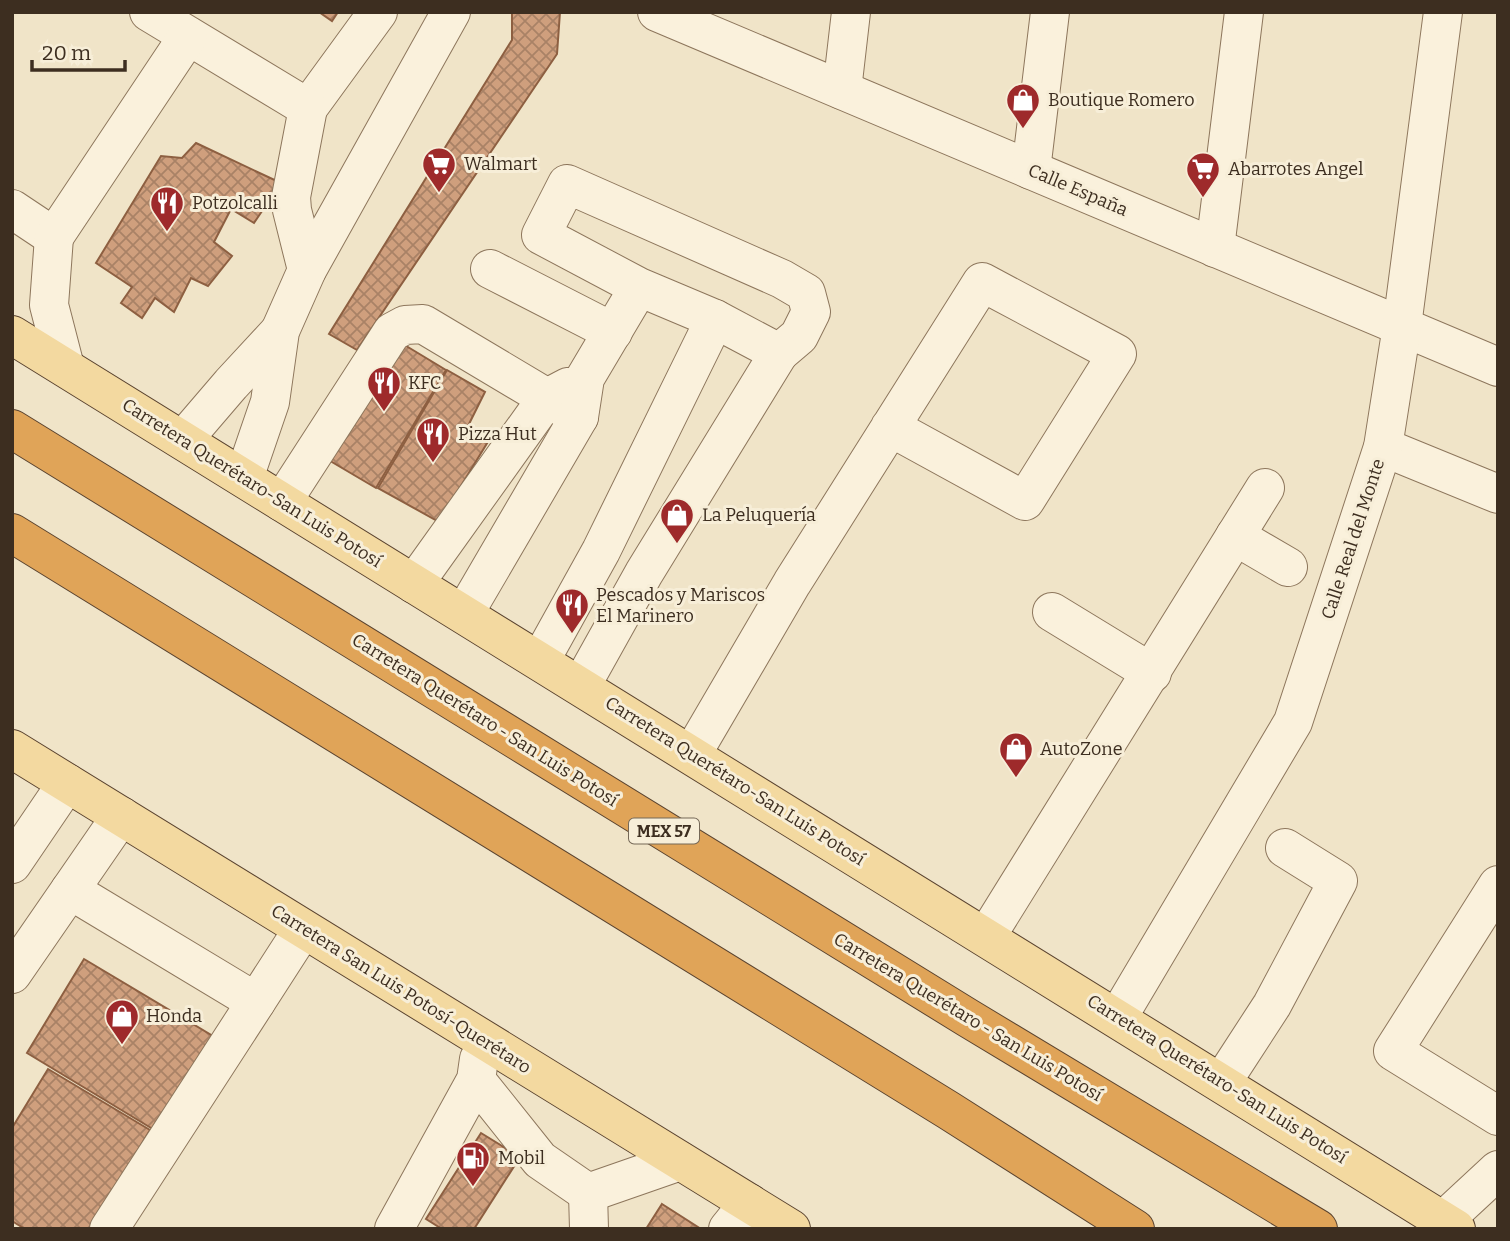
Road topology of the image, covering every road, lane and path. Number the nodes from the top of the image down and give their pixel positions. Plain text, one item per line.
1 (149, 12) edge
2 (378, 12) edge
3 (451, 12) edge
4 (657, 12) edge
5 (851, 12) edge
6 (1051, 12) edge
7 (1244, 12) edge
8 (1443, 12) edge
9 (188, 36) junction
10 (842, 90) junction
11 (309, 108) junction
12 (1031, 170) junction
13 (12, 209) edge
14 (54, 237) junction
15 (1215, 248) junction
16 (490, 269) dead end
17 (307, 270) junction
18 (639, 287) junction
19 (715, 319) junction
20 (1402, 326) junction
21 (280, 331) junction
22 (612, 332) junction
23 (12, 335) edge
24 (779, 353) junction
25 (65, 367) junction
26 (1498, 367) edge
27 (563, 408) junction
28 (890, 428) junction
29 (12, 429) edge
30 (183, 440) junction
31 (1383, 447) junction
32 (244, 478) junction
33 (1265, 488) dead end
34 (1498, 494) edge
35 (282, 502) junction
36 (12, 533) edge
37 (1236, 536) junction
38 (601, 551) junction
39 (1288, 567) dead end
40 (644, 573) junction
41 (414, 584) junction
42 (1052, 612) dead end
43 (464, 614) junction
44 (540, 661) junction
45 (1152, 673) junction
46 (581, 686) junction
47 (13, 751) edge
48 (692, 754) junction
49 (67, 783) junction
50 (121, 816) junction
51 (1285, 848) dead end
52 (12, 864) edge
53 (69, 890) junction
54 (1497, 890) edge
55 (303, 929) junction
56 (986, 937) junction
57 (12, 974) edge
58 (257, 1002) junction
59 (1118, 1017) junction
60 (483, 1039) junction
61 (476, 1080) junction
62 (1222, 1082) junction
63 (1498, 1116) edge
64 (681, 1161) junction
65 (1498, 1170) edge
66 (588, 1211) edge
67 (739, 1216) edge
68 (1449, 1225) edge
69 (109, 1229) edge
70 (394, 1229) edge
71 (791, 1229) edge
72 (1135, 1229) edge
73 (1318, 1229) edge

1 - 9 street
2 - 11 street
3 - 17 street
4 - 10 street, Calle España
5 - 10 street
6 - 12 street
7 - 15 street
8 - 20 street, Calle Real del Monte
9 - 11 street
9 - 14 street
10 - 12 street, Calle España
11 - 17 street
12 - 15 street, Calle España
13 - 14 street
14 - 25 street
15 - 20 street, Calle España
16 - 22 street
17 - 21 street
18 - 19 street
18 - 22 street
18 - 24 street
19 - 24 street
19 - 38 street
20 - 26 street, Calle España
20 - 31 street, Calle Real del Monte
21 - 30 street
21 - 32 street
22 - 27 street
23 - 25 main road, Carretera Querétaro-San Luis Potosí
24 - 40 street
25 - 30 main road, Carretera Querétaro-San Luis Potosí
27 - 35 street
27 - 41 street
27 - 43 street
28 - 28 street
28 - 48 street
29 - 73 highway, Carretera Querétaro - San Luis Potosí / MEX 57
30 - 32 main road, Carretera Querétaro-San Luis Potosí
31 - 34 street
31 - 59 street, Calle Real del Monte
32 - 35 main road, Carretera Querétaro-San Luis Potosí
33 - 37 street
35 - 41 main road, Carretera Querétaro-San Luis Potosí
36 - 72 highway
37 - 39 street
37 - 45 street
38 - 40 street
38 - 44 street
40 - 46 street
41 - 43 main road, Carretera Querétaro-San Luis Potosí
42 - 45 street
43 - 44 main road, Carretera Querétaro-San Luis Potosí
44 - 46 main road, Carretera Querétaro-San Luis Potosí
45 - 56 street
46 - 48 main road, Carretera Querétaro-San Luis Potosí
47 - 49 main road, Carretera San Luis Potosí-Querétaro
48 - 56 main road, Carretera Querétaro-San Luis Potosí
49 - 50 main road, Carretera San Luis Potosí-Querétaro
49 - 52 street
50 - 53 street
50 - 55 main road, Carretera San Luis Potosí-Querétaro
51 - 62 street
53 - 57 street
53 - 58 street
54 - 63 street
55 - 58 street
55 - 60 main road, Carretera San Luis Potosí-Querétaro
56 - 59 main road, Carretera Querétaro-San Luis Potosí
58 - 69 street
59 - 62 main road, Carretera Querétaro-San Luis Potosí
60 - 61 street
60 - 64 main road, Carretera San Luis Potosí-Querétaro
61 - 66 street
61 - 70 street
62 - 68 main road, Carretera Querétaro-San Luis Potosí
64 - 66 street
64 - 67 main road, Carretera San Luis Potosí-Querétaro
65 - 68 street
67 - 71 main road, Carretera San Luis Potosí-Querétaro

